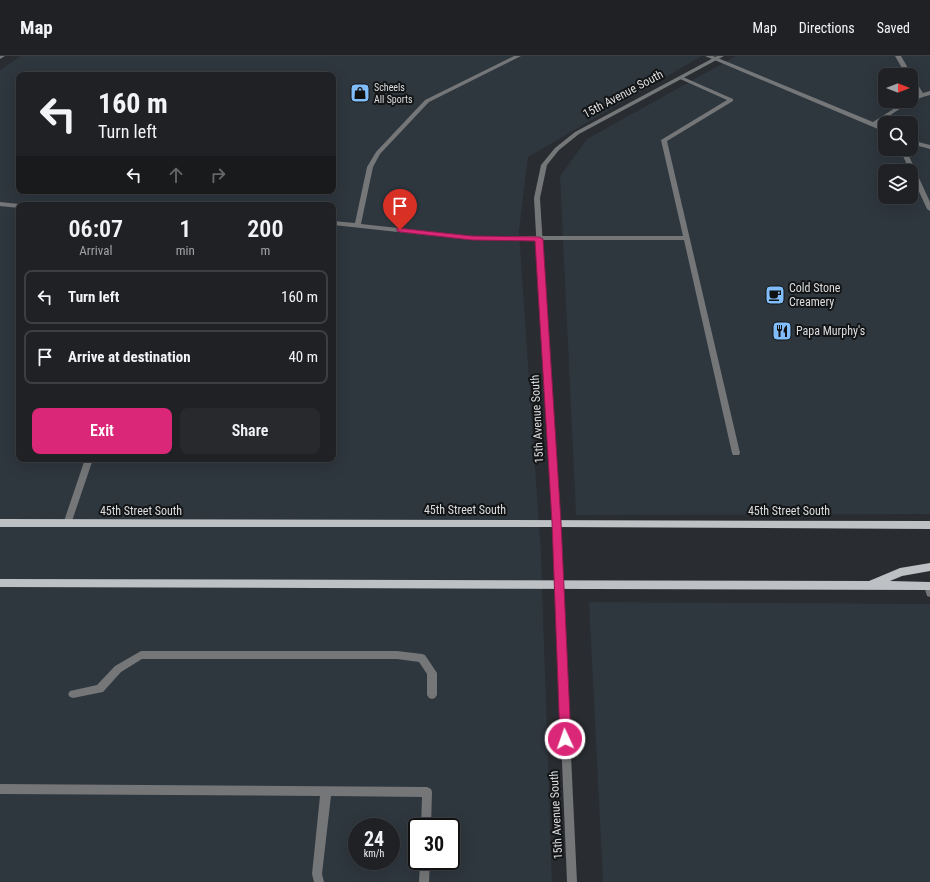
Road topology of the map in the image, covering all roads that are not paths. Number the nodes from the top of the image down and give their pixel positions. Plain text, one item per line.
1 (518, 56) edge
2 (708, 56) edge
3 (898, 56) edge
4 (718, 58) edge
5 (905, 68) edge
6 (681, 78) junction
7 (918, 90) edge
8 (930, 93) edge
9 (921, 95) junction
10 (918, 97) edge
11 (899, 108) edge
12 (873, 124) junction
13 (878, 126) edge
14 (918, 144) edge
15 (930, 147) edge
16 (906, 156) edge
17 (0, 204) edge
18 (16, 206) edge
19 (930, 209) edge
20 (336, 223) edge
21 (358, 225) junction
22 (687, 238) junction
23 (539, 239) junction
24 (736, 453) dead end
25 (88, 462) edge
26 (556, 522) junction
27 (0, 523) edge
28 (67, 524) junction
29 (930, 525) edge
30 (930, 567) edge
31 (0, 583) edge
32 (559, 586) junction
33 (870, 586) junction
34 (929, 589) edge
35 (73, 694) dead end
36 (432, 695) dead end
37 (0, 789) edge
38 (326, 792) junction
39 (426, 818) edge
40 (425, 870) edge
41 (319, 882) edge
42 (424, 882) edge
43 (572, 882) edge

1 - 21 street
2 - 4 street
3 - 5 street
4 - 6 street, 15th Avenue South
4 - 12 street
6 - 22 street
6 - 23 street, 15th Avenue South
7 - 9 street
8 - 9 street
9 - 10 street
11 - 12 street
12 - 13 street
14 - 15 street
16 - 19 street
17 - 18 street
20 - 21 street
21 - 23 street
22 - 23 street
22 - 24 street
23 - 26 street, 15th Avenue South
25 - 28 street
26 - 28 main road, 45th Street South
26 - 29 main road, 45th Street South
26 - 32 street, 15th Avenue South
27 - 28 main road, 45th Street South
30 - 33 main road
31 - 32 main road
32 - 33 main road
32 - 43 street, 15th Avenue South
33 - 34 main road
35 - 36 street
37 - 38 street
38 - 39 street
38 - 41 street
40 - 42 street

